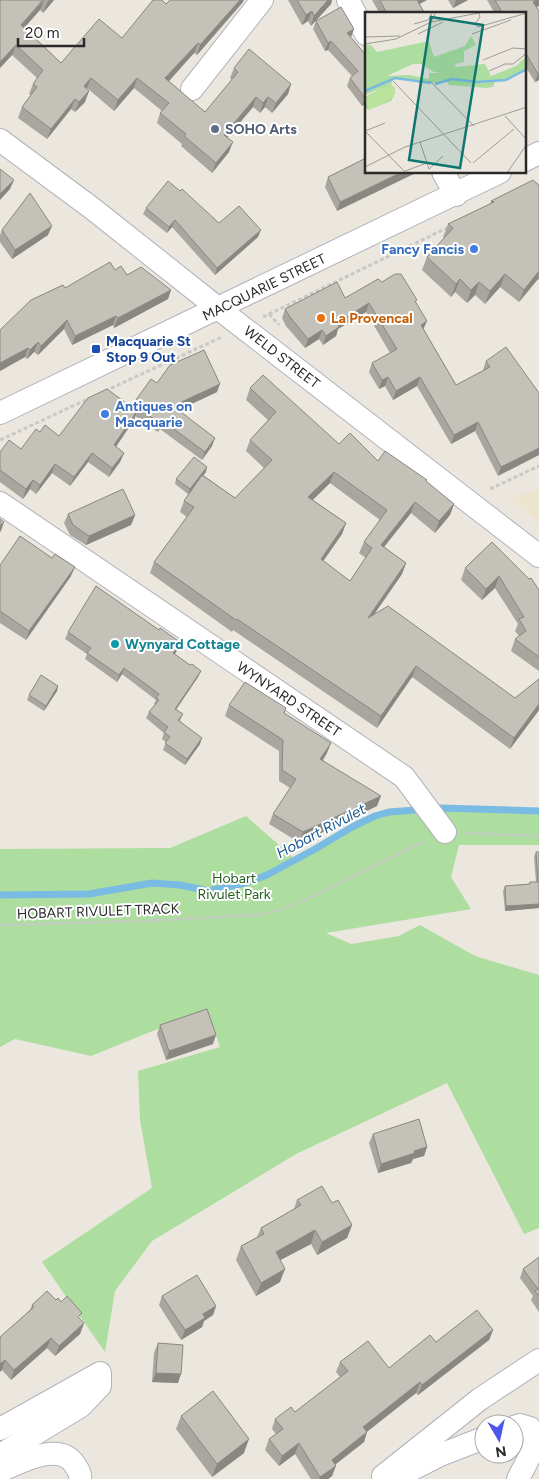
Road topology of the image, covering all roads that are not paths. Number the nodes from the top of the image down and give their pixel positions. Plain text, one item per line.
1 (262, 0) edge
2 (348, 0) edge
3 (365, 32) edge
4 (192, 89) dead end
5 (0, 140) edge
6 (539, 153) edge
7 (526, 160) edge
8 (444, 174) edge
9 (496, 174) edge
10 (456, 195) junction
11 (219, 309) junction
12 (0, 413) edge
13 (0, 503) edge
14 (539, 556) edge
15 (442, 828) road end
16 (539, 1360) edge
17 (528, 1424) edge
18 (0, 1428) edge
19 (474, 1442) edge
20 (0, 1455) edge
21 (0, 1471) edge
22 (379, 1478) edge
23 (80, 1479) edge
24 (518, 1479) edge

1 - 4 street
2 - 3 street
5 - 11 street, WELD STREET
6 - 7 street
8 - 10 street
9 - 10 street, MACQUARIE STREET
10 - 11 street, MACQUARIE STREET
11 - 12 street, MACQUARIE STREET
11 - 14 street, WELD STREET
13 - 15 street, WYNYARD STREET
16 - 22 street
17 - 24 street
18 - 20 street
19 - 22 street
21 - 23 street

